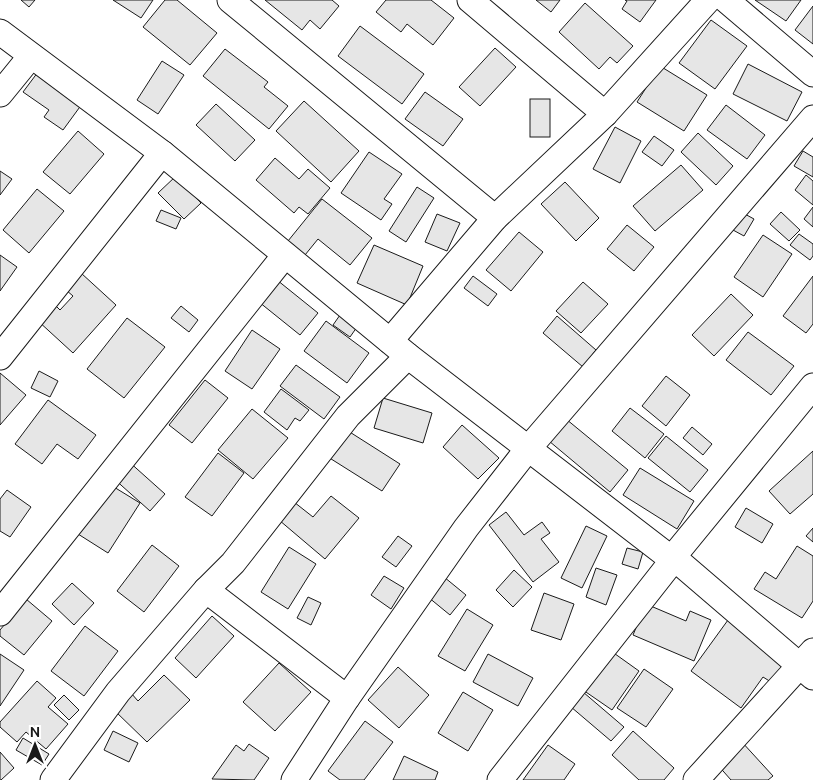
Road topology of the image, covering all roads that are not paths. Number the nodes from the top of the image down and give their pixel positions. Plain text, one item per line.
1 (230, 0) edge
2 (470, 0) edge
3 (708, 0) edge
4 (726, 0) edge
5 (0, 32) edge
6 (31, 56) junction
7 (813, 74) edge
8 (0, 94) edge
9 (605, 114) junction
10 (813, 118) edge
11 (162, 153) junction
12 (495, 218) junction
13 (285, 255) junction
14 (399, 349) junction
15 (0, 357) edge
16 (813, 386) edge
17 (527, 450) junction
18 (673, 559) junction
19 (206, 590) junction
20 (0, 612) edge
21 (809, 665) edge
22 (346, 698) junction
23 (297, 779) edge
24 (53, 780) edge
25 (500, 780) edge
26 (696, 780) edge

1 - 12 street
2 - 9 street
3 - 9 street
4 - 7 street
5 - 6 street
6 - 8 street
6 - 11 street
9 - 12 street
10 - 17 street
11 - 13 street
11 - 15 street
12 - 14 street
13 - 14 street
13 - 20 street
14 - 17 street
14 - 19 street
16 - 18 street
17 - 18 street
17 - 22 street
18 - 21 street
18 - 25 street
19 - 22 street
19 - 24 street
21 - 26 street
22 - 23 street

